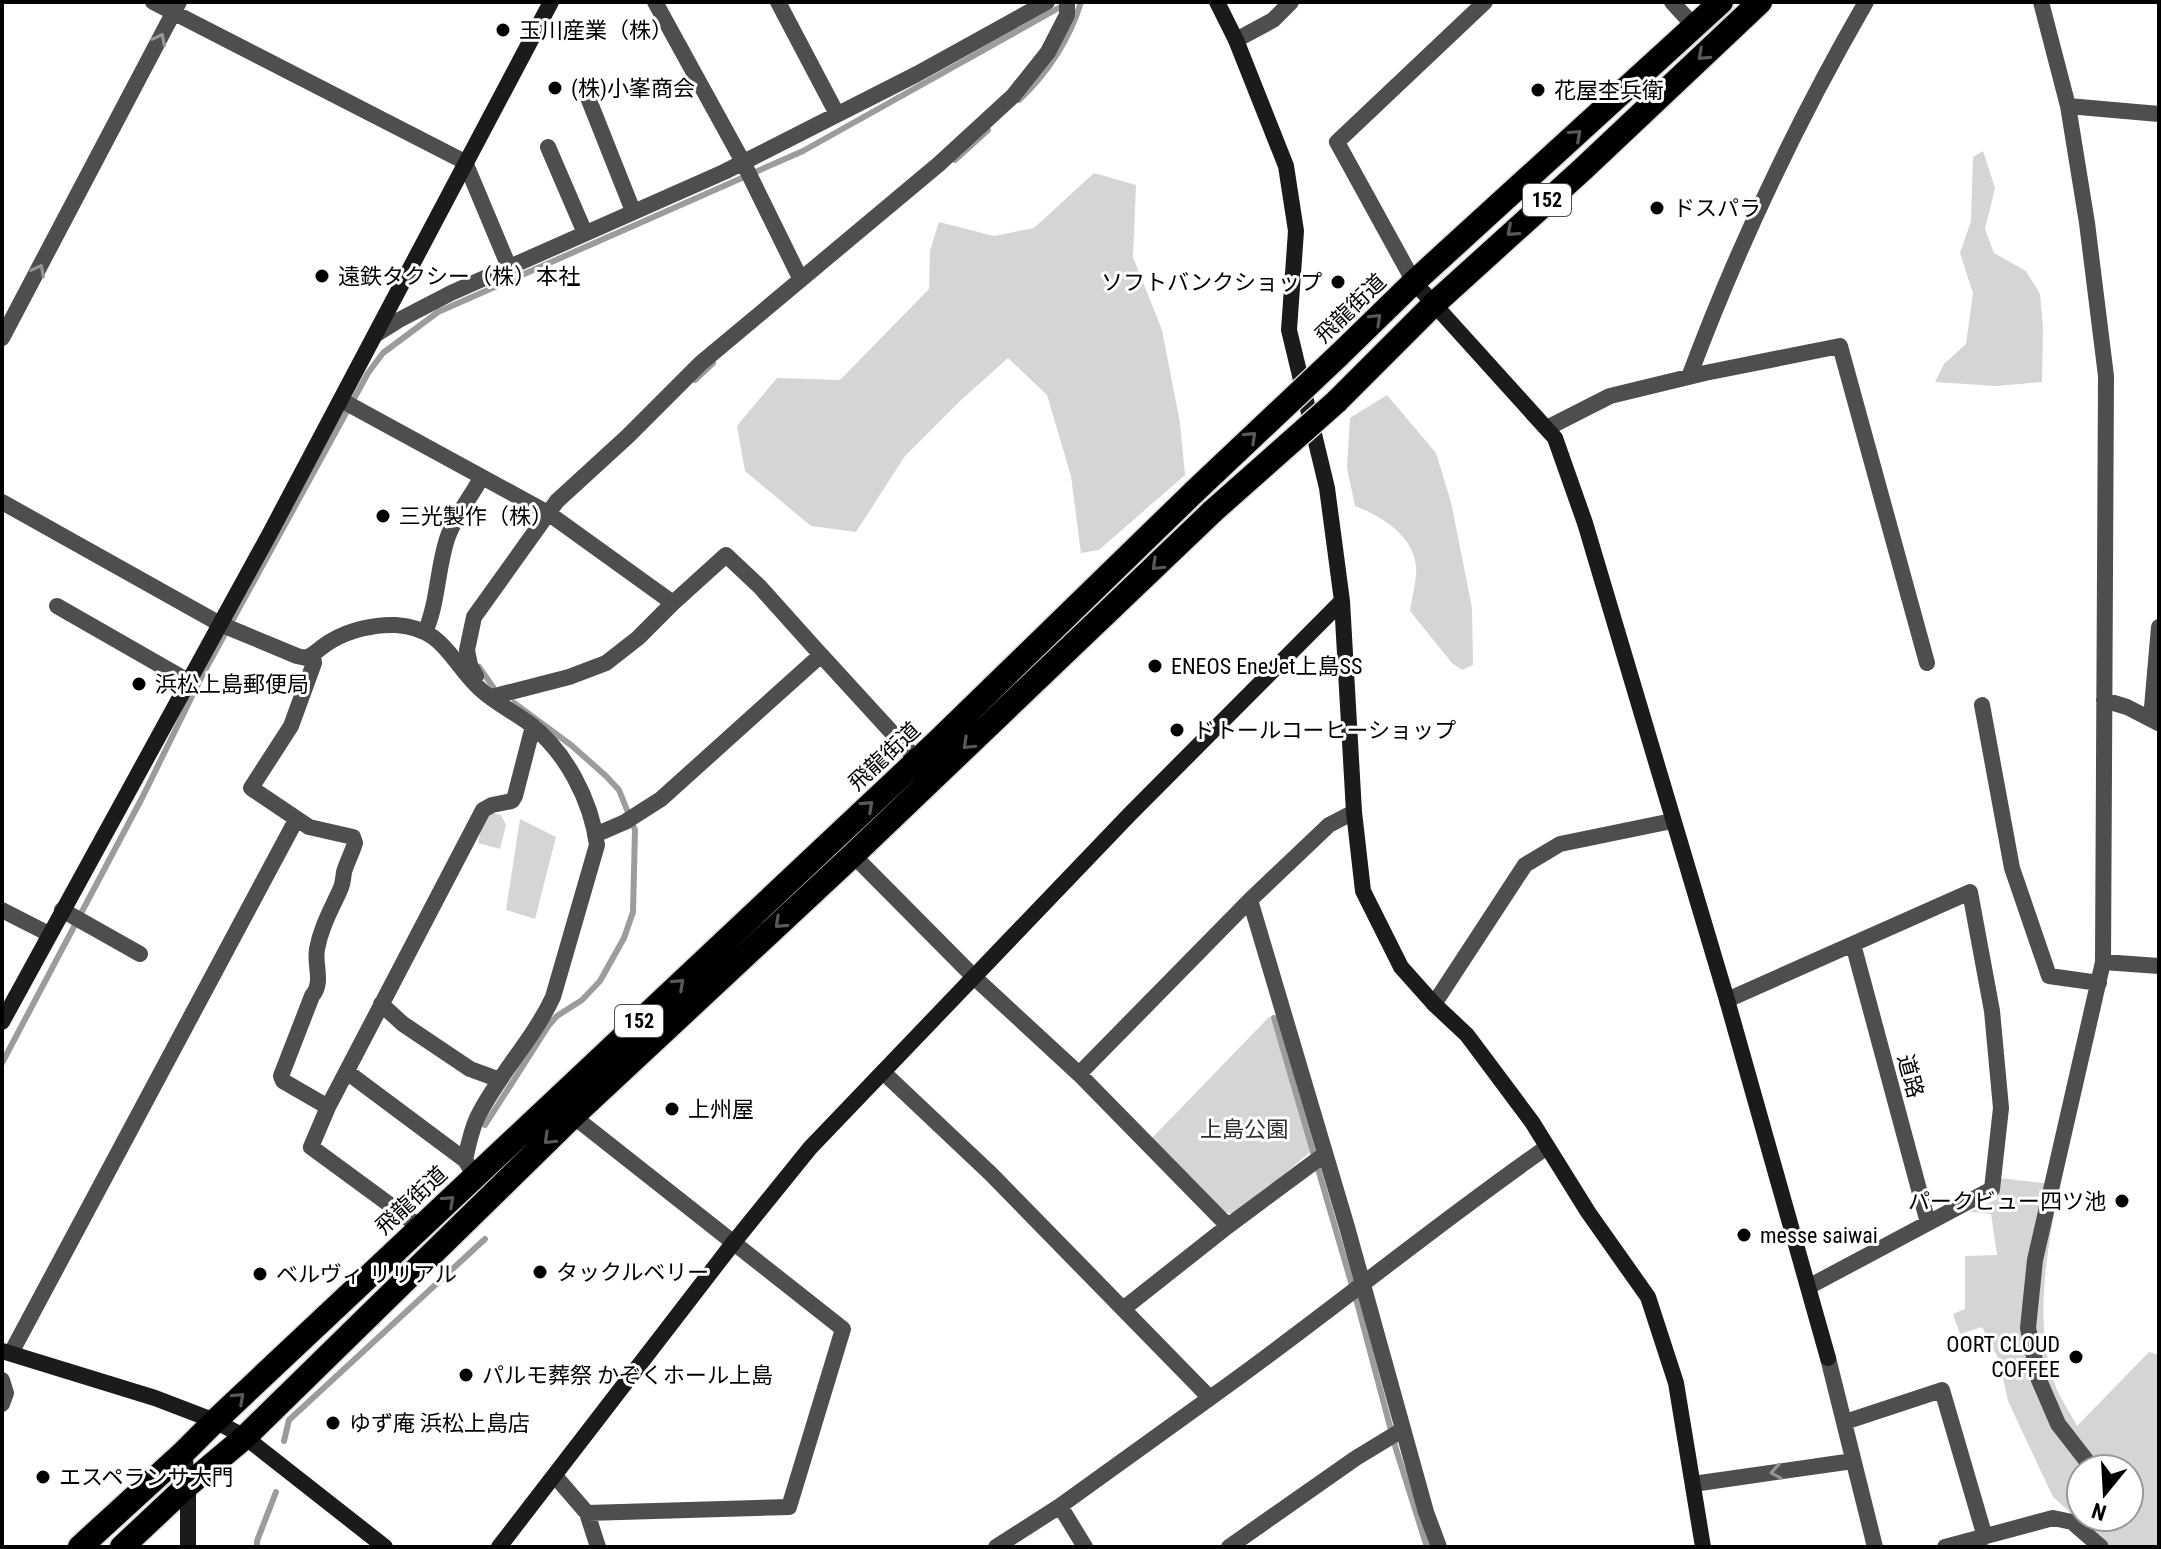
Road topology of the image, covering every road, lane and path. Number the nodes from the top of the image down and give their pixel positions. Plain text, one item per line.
1 (153, 2) edge
2 (551, 2) edge
3 (655, 2) edge
4 (778, 2) edge
5 (1047, 2) edge
6 (1217, 2) edge
7 (1291, 2) edge
8 (1485, 2) edge
9 (1672, 2) edge
10 (1721, 2) edge
11 (1760, 2) edge
12 (1866, 2) edge
13 (2041, 2) edge
14 (176, 7) edge
15 (1067, 9) edge
16 (1695, 27) junction
17 (1236, 40) junction
18 (587, 95) dead end
19 (2068, 106) junction
20 (837, 114) junction
21 (2159, 114) edge
22 (548, 147) dead end
23 (465, 162) junction
24 (747, 170) junction
25 (633, 211) junction
26 (585, 233) junction
27 (509, 267) junction
28 (800, 278) junction
29 (1414, 282) junction
30 (1434, 304) junction
31 (6, 319) edge
32 (375, 335) junction
33 (2, 338) edge
34 (1689, 377) junction
35 (347, 404) junction
36 (1547, 428) junction
37 (481, 478) junction
38 (2, 502) edge
39 (548, 513) junction
40 (1342, 601) junction
41 (673, 603) junction
42 (57, 606) dead end
43 (227, 627) junction
44 (2159, 627) edge
45 (425, 632) junction
46 (313, 655) junction
47 (821, 655) junction
48 (1927, 663) dead end
49 (188, 681) junction
50 (487, 695) junction
51 (2104, 700) junction
52 (1982, 705) dead end
53 (2155, 722) edge
54 (533, 726) junction
55 (917, 760) junction
56 (1354, 812) junction
57 (296, 820) junction
58 (1672, 821) junction
59 (595, 835) junction
60 (853, 855) junction
61 (1250, 900) junction
62 (2, 910) edge
63 (74, 917) junction
64 (49, 934) junction
65 (1853, 944) junction
66 (140, 954) dead end
67 (2103, 962) junction
68 (2159, 966) edge
69 (974, 977) junction
70 (2099, 983) junction
71 (1727, 1000) junction
72 (381, 1004) junction
73 (1434, 1004) junction
74 (2, 1022) edge
75 (347, 1072) junction
76 (883, 1072) junction
77 (1079, 1074) junction
78 (500, 1080) junction
79 (328, 1107) junction
80 (573, 1116) junction
81 (1547, 1147) junction
82 (1317, 1160) junction
83 (470, 1168) junction
84 (1928, 1223) junction
85 (1228, 1226) junction
86 (420, 1227) junction
87 (734, 1242) junction
88 (1810, 1286) junction
89 (1356, 1290) junction
90 (1123, 1309) junction
91 (6, 1352) edge
92 (2, 1380) edge
93 (1210, 1398) junction
94 (2, 1404) edge
95 (215, 1421) junction
96 (1845, 1422) junction
97 (1395, 1434) junction
98 (245, 1437) junction
99 (184, 1452) junction
100 (2081, 1453) edge
101 (1853, 1461) junction
102 (555, 1476) junction
103 (1693, 1484) junction
104 (188, 1485) junction
105 (1060, 1506) junction
106 (587, 1513) junction
107 (1985, 1537) junction
108 (80, 1547) edge
109 (122, 1547) edge
110 (188, 1547) edge
111 (385, 1547) edge
112 (499, 1547) edge
113 (598, 1547) edge
114 (996, 1547) edge
115 (1085, 1547) edge
116 (1229, 1547) edge
117 (1439, 1547) edge
118 (1703, 1547) edge
119 (1875, 1547) edge
120 (1945, 1547) edge
121 (2101, 1547) edge

1 - 14 street
2 - 23 street
3 - 24 street
4 - 20 street
5 - 20 street
6 - 17 street
7 - 17 street
8 - 29 street
9 - 16 street
10 - 16 highway, 飛龍街道 / 152
11 -> 30 highway, 152
12 - 34 street
13 - 19 street
14 - 23 street
31 -> 14 street
15 - 28 street
29 -> 16 highway, 飛龍街道 / 152
17 - 40 street
18 - 25 street
19 - 21 street
19 - 51 street
20 - 24 street
22 - 26 street
23 - 27 street
23 - 32 street
24 - 25 street
24 - 28 street
25 - 26 street
26 - 27 street
27 - 32 street
28 - 39 street
29 - 30 street
55 -> 29 highway, 飛龍街道 / 152, bridge
30 - 36 street
30 -> 60 highway, 152, bridge
31 - 33 street
32 - 35 street
34 - 36 street
34 - 48 street
35 - 37 street
35 - 43 street
36 - 58 street
37 - 39 street
37 - 45 street
38 - 43 street
39 - 41 street
39 - 50 street
40 - 56 street
40 - 69 street
41 - 47 street
41 - 50 street
42 - 49 street
43 - 46 street
43 - 49 street
44 - 53 street
45 - 46 street
45 - 50 street
46 - 57 street
47 - 55 street
47 - 59 street
49 - 63 street
50 - 54 street
51 - 53 street
51 - 67 street
52 - 70 street
54 - 59 street
54 - 72 street
83 -> 55 highway, 飛龍街道 / 152
56 - 61 street
56 - 73 street
57 - 79 street
57 - 91 street
58 - 71 street
58 - 73 street
59 - 78 street
60 - 69 street
60 -> 80 highway, 152
61 - 77 street
61 - 82 street
62 - 64 street
63 - 64 street
63 - 66 street
64 - 74 street
65 - 71 street
65 - 84 street, 道路
65 - 84 street
67 - 68 street
67 - 70 street
69 - 76 street
69 - 77 street
70 - 100 street
71 - 88 street
72 - 75 street
72 - 78 street
73 - 81 street
75 - 79 street
75 - 83 street
76 - 87 street
76 - 90 street
77 - 85 street
78 - 83 street
79 - 86 street
80 - 87 street
80 -> 98 highway, 152
81 - 89 street
81 - 103 street
82 - 85 street
82 - 89 street
86 -> 83 highway, 飛龍街道 / 152
84 - 88 street
85 - 90 street
95 -> 86 highway, 飛龍街道 / 152
87 - 102 street
87 - 106 street
88 - 96 street
89 - 93 street
89 - 97 street
90 - 93 street
91 - 95 street
92 - 94 street
93 - 105 street
95 - 98 street
95 - 99 highway, 飛龍街道 / 152
96 - 101 street
96 - 107 street
97 - 116 street
97 - 117 street
98 - 104 highway, 152
98 - 111 street
99 - 104 street
99 - 108 highway, 飛龍街道 / 152
101 -> 103 street
101 - 119 street
102 - 106 street
102 - 112 street
103 - 118 street
104 - 109 highway, 152
104 - 110 street
105 - 114 street
105 - 115 street
106 - 113 street
107 - 120 street
107 - 121 street

